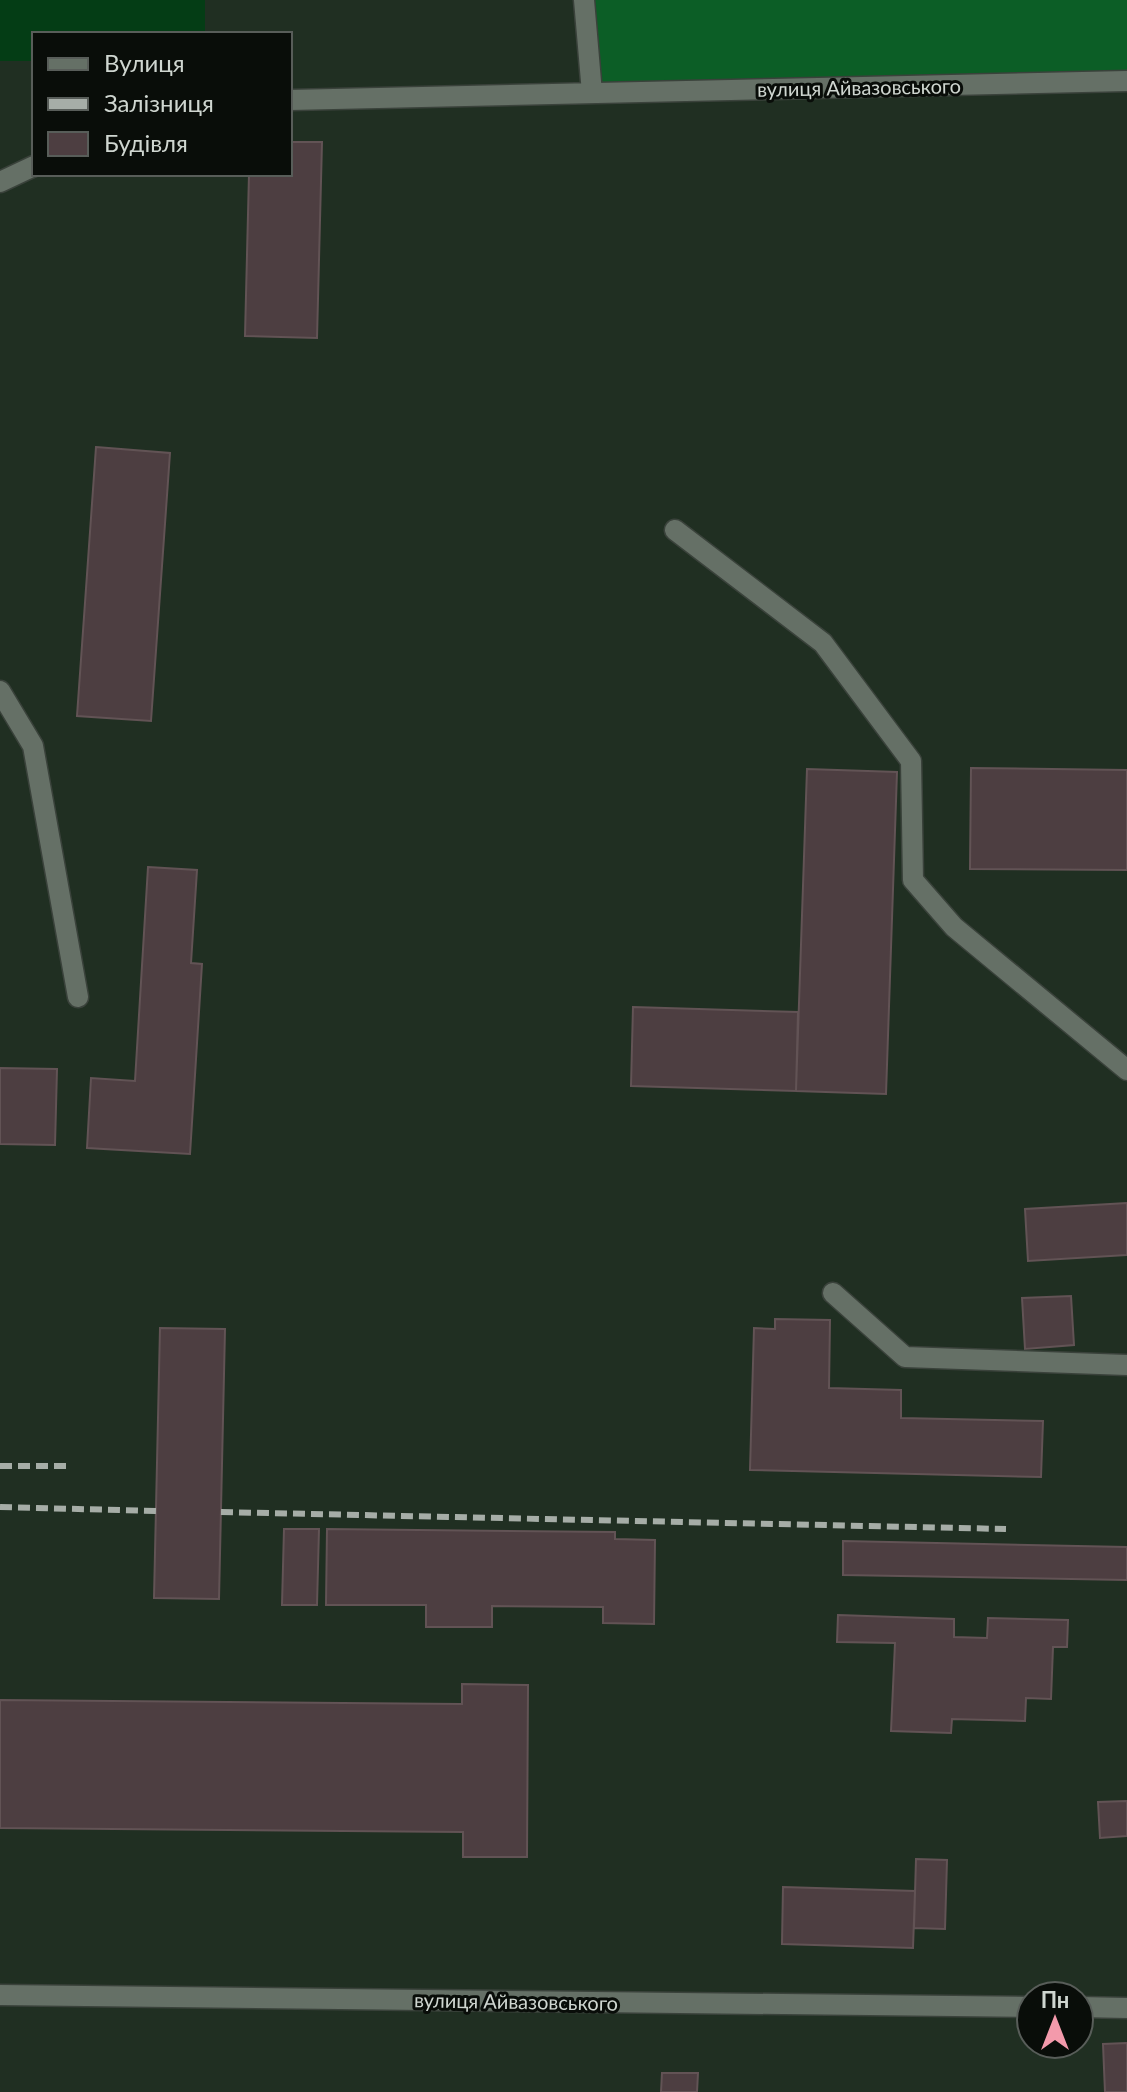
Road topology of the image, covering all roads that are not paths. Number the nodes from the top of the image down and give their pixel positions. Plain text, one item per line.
1 (584, 0) edge
2 (1127, 81) edge
3 (592, 93) junction
4 (292, 100) edge
5 (32, 167) edge
6 (0, 182) edge
7 (675, 530) dead end
8 (0, 691) edge
9 (78, 997) dead end
10 (1127, 1070) edge
11 (833, 1293) dead end
12 (1127, 1365) edge
13 (0, 1995) edge
14 (1015, 2007) edge
15 (1095, 2007) edge
16 (1127, 2008) edge

1 - 3 lane
2 - 3 lane, вулиця Айвазовського
3 - 4 lane, вулиця Айвазовського
5 - 6 lane
7 - 10 lane
8 - 9 lane
11 - 12 lane
13 - 14 lane, вулиця Айвазовського
15 - 16 lane

